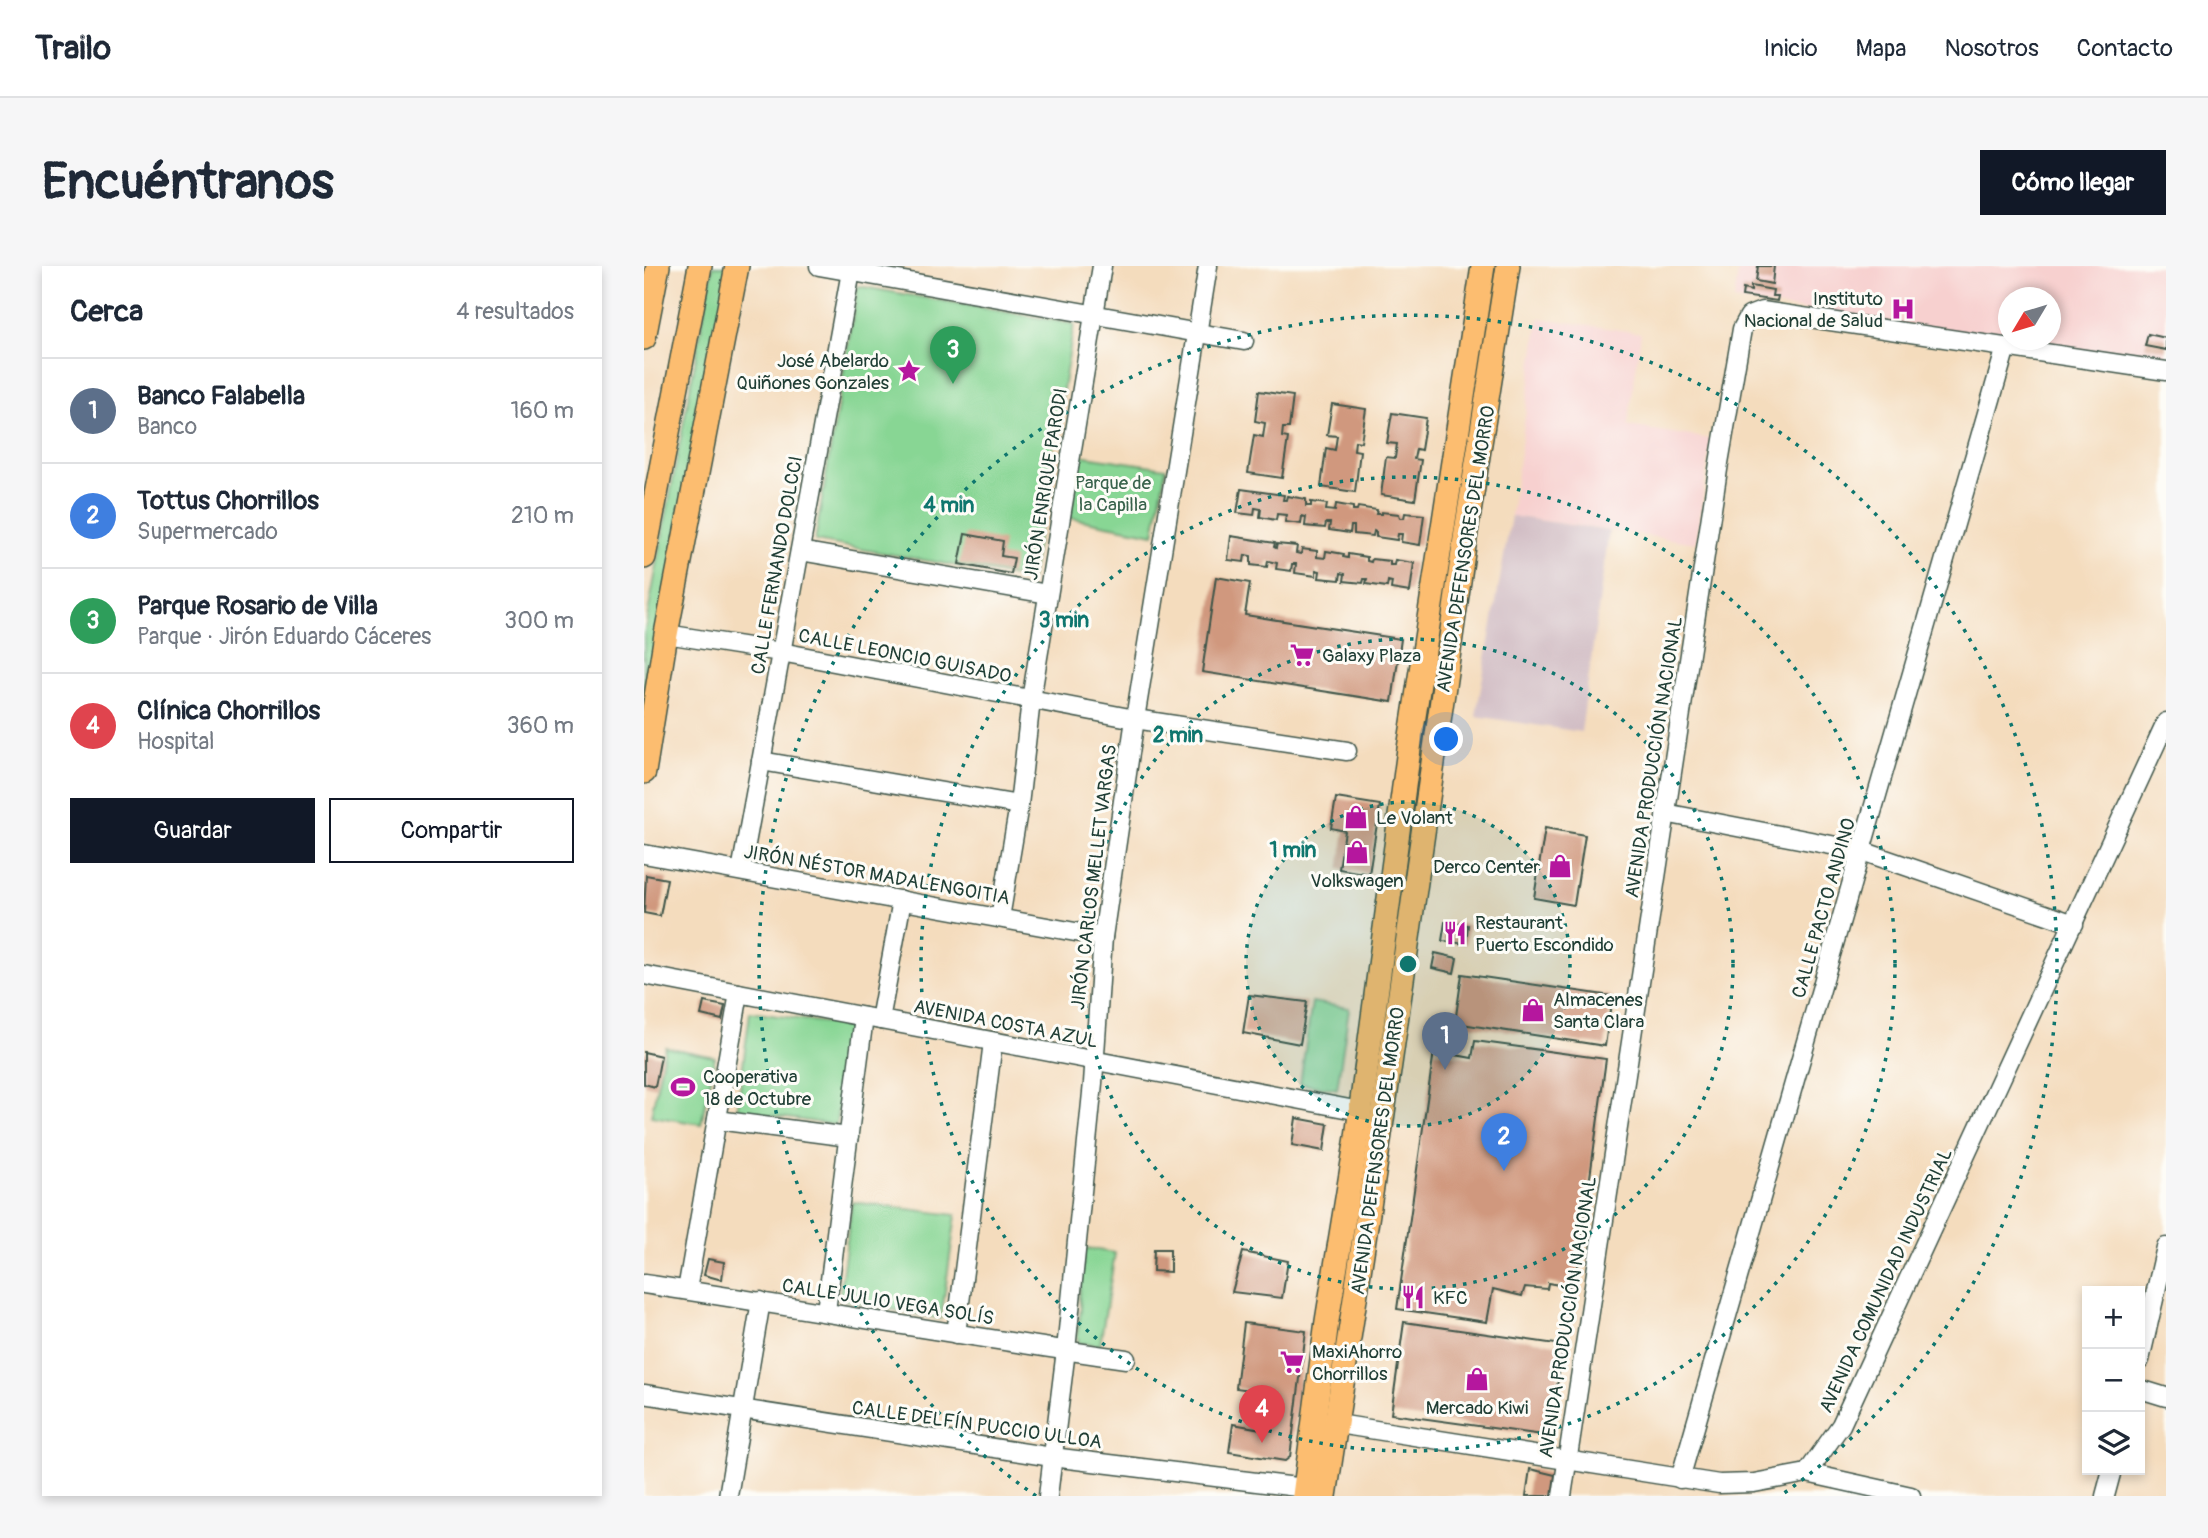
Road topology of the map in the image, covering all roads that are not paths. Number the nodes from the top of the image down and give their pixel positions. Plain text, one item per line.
1 (658, 266) edge
2 (700, 266) edge
3 (737, 266) edge
4 (819, 266) edge
5 (1102, 266) edge
6 (1208, 266) edge
7 (1483, 266) edge
8 (1508, 266) edge
9 (851, 269) edge
10 (1094, 315) junction
11 (1197, 333) junction
12 (644, 338) edge
13 (1244, 341) dead end
14 (1998, 346) edge
15 (2005, 350) edge
16 (2026, 350) edge
17 (2166, 371) edge
18 (1442, 529) junction
19 (1466, 532) junction
20 (800, 551) junction
21 (644, 557) edge
22 (1048, 594) junction
23 (666, 634) junction
24 (781, 652) junction
25 (1031, 700) junction
26 (1135, 719) junction
27 (2166, 722) edge
28 (1347, 751) dead end
29 (761, 761) junction
30 (644, 772) edge
31 (1019, 805) junction
32 (1665, 813) junction
33 (1861, 851) junction
34 (644, 854) edge
35 (741, 871) junction
36 (902, 900) junction
37 (1000, 918) junction
38 (2074, 924) junction
39 (1103, 937) junction
40 (644, 975) edge
41 (739, 993) junction
42 (872, 1018) junction
43 (993, 1042) junction
44 (1095, 1061) junction
45 (1360, 1111) junction
46 (717, 1120) junction
47 (849, 1137) junction
48 (2166, 1247) edge
49 (644, 1284) edge
50 (687, 1290) junction
51 (761, 1301) junction
52 (826, 1311) junction
53 (956, 1334) junction
54 (2143, 1349) edge
55 (1066, 1350) junction
56 (1126, 1359) dead end
57 (2145, 1391) edge
58 (644, 1395) edge
59 (2166, 1397) edge
60 (742, 1410) junction
61 (1326, 1422) junction
62 (1052, 1457) junction
63 (1567, 1460) junction
64 (1807, 1473) junction
65 (2111, 1475) edge
66 (1680, 1479) junction
67 (1311, 1493) edge
68 (728, 1496) edge
69 (1048, 1496) edge
70 (1562, 1496) edge
71 (1910, 1496) edge
72 (2105, 1496) edge

1 - 12 main road
2 - 21 main road
3 - 23 main road
4 - 9 street
5 - 10 street, JIRÓN ENRIQUE PARODI
6 - 11 street, JIRÓN CARLOS MELLET VARGAS
7 - 18 main road, AVENIDA DEFENSORES DEL MORRO
8 - 19 main road, AVENIDA DEFENSORES DEL MORRO
9 - 10 street
9 - 20 street, CALLE FERNANDO DOLCCI
10 - 11 street
10 - 22 street, JIRÓN ENRIQUE PARODI
11 - 13 street
11 - 26 street, JIRÓN CARLOS MELLET VARGAS
14 - 32 street, AVENIDA PRODUCCIÓN NACIONAL
15 - 33 street, CALLE PACTO ANDINO
16 - 17 street
18 - 19 main road
18 - 45 main road, AVENIDA DEFENSORES DEL MORRO
19 - 61 main road, AVENIDA DEFENSORES DEL MORRO
20 - 22 street
20 - 24 street, CALLE FERNANDO DOLCCI
22 - 25 street, JIRÓN ENRIQUE PARODI
23 - 24 street, CALLE LEONCIO GUISADO
23 - 30 main road
24 - 25 street, CALLE LEONCIO GUISADO
24 - 29 street, CALLE FERNANDO DOLCCI
25 - 26 street, CALLE LEONCIO GUISADO
25 - 31 street, JIRÓN ENRIQUE PARODI
26 - 28 street, CALLE LEONCIO GUISADO
26 - 39 street, JIRÓN CARLOS MELLET VARGAS
27 - 38 street, AVENIDA COMUNIDAD INDUSTRIAL
29 - 31 street
29 - 35 street, CALLE FERNANDO DOLCCI
31 - 37 street, JIRÓN ENRIQUE PARODI
32 - 33 street
32 - 63 street, AVENIDA PRODUCCIÓN NACIONAL
33 - 38 street
33 - 66 street, CALLE PACTO ANDINO
34 - 35 street, JIRÓN NÉSTOR MADALENGOITIA
35 - 36 street, JIRÓN NÉSTOR MADALENGOITIA
36 - 37 street, JIRÓN NÉSTOR MADALENGOITIA
36 - 42 street
37 - 39 street, JIRÓN NÉSTOR MADALENGOITIA
38 - 64 street, AVENIDA COMUNIDAD INDUSTRIAL
39 - 44 street, JIRÓN CARLOS MELLET VARGAS
40 - 41 street, AVENIDA COSTA AZUL
41 - 42 street, AVENIDA COSTA AZUL
41 - 46 street
42 - 43 street, AVENIDA COSTA AZUL
42 - 47 street
43 - 44 street, AVENIDA COSTA AZUL
43 - 53 street
44 - 45 street, AVENIDA COSTA AZUL
44 - 55 street, JIRÓN CARLOS MELLET VARGAS
45 - 61 main road, AVENIDA DEFENSORES DEL MORRO
46 - 47 street
46 - 50 street
47 - 52 street
48 - 54 street
49 - 50 street, CALLE JULIO VEGA SOLÍS
50 - 51 street, CALLE JULIO VEGA SOLÍS
51 - 52 street, CALLE JULIO VEGA SOLÍS
51 - 60 street
52 - 53 street, CALLE JULIO VEGA SOLÍS
53 - 55 street, CALLE JULIO VEGA SOLÍS
55 - 56 street, CALLE JULIO VEGA SOLÍS
55 - 62 street, JIRÓN CARLOS MELLET VARGAS
57 - 59 street
58 - 60 street, CALLE DELFÍN PUCCIO ULLOA
60 - 62 street, CALLE DELFÍN PUCCIO ULLOA
60 - 68 street
61 - 63 street
61 - 67 main road, AVENIDA DEFENSORES DEL MORRO
62 - 67 street, CALLE DELFÍN PUCCIO ULLOA
62 - 69 street, JIRÓN CARLOS MELLET VARGAS
63 - 66 street
63 - 70 street, AVENIDA PRODUCCIÓN NACIONAL
64 - 66 street
64 - 71 street
65 - 72 street

